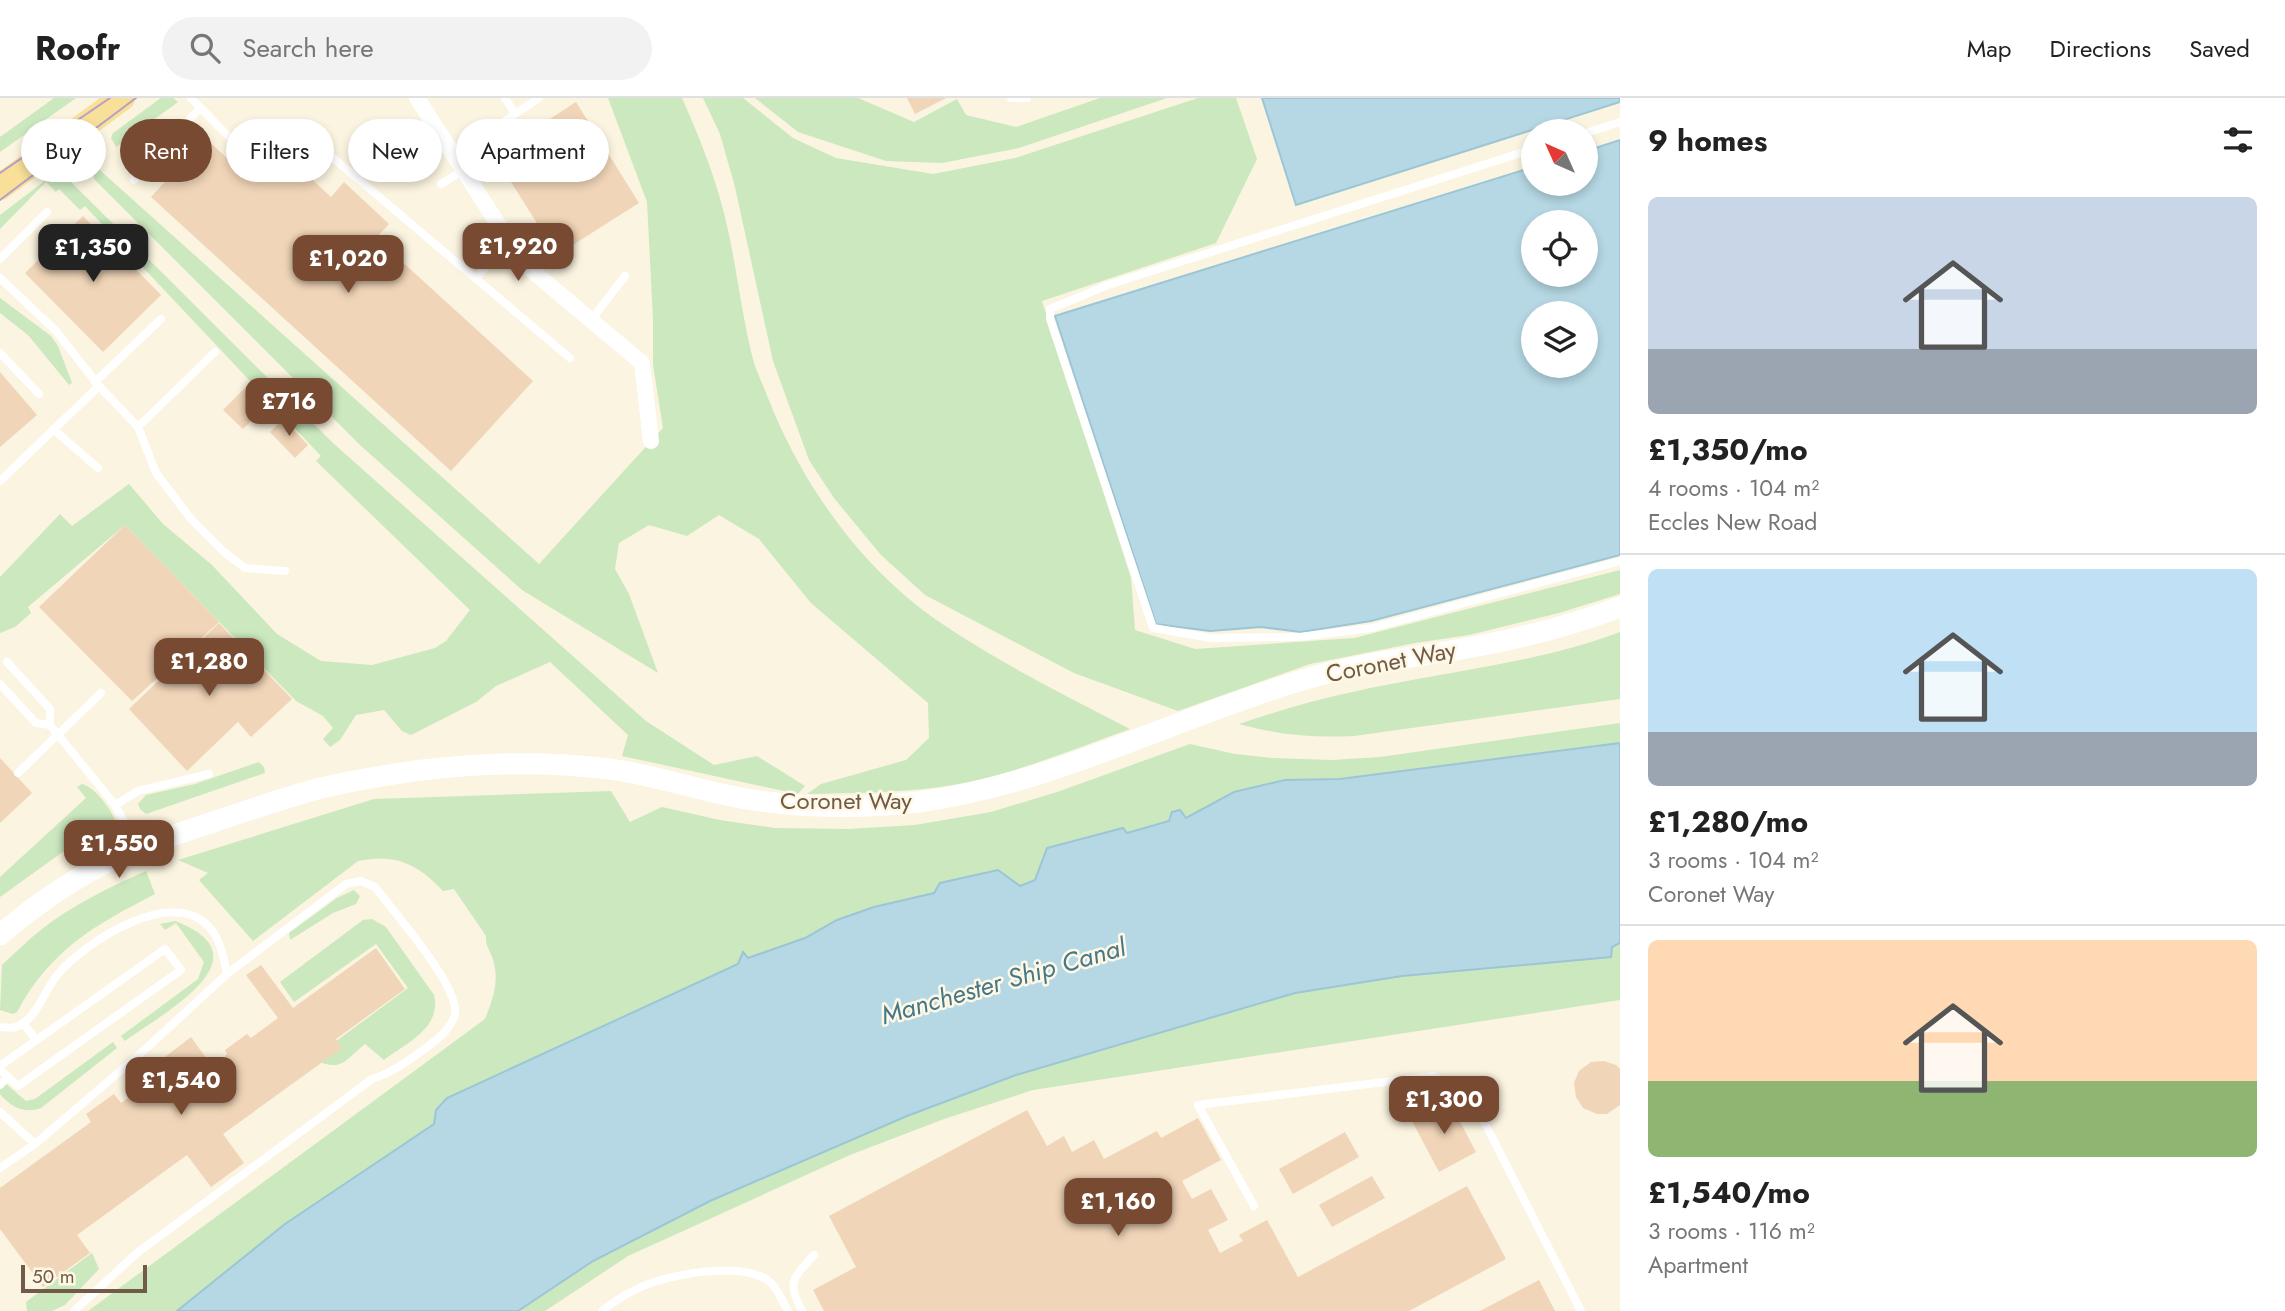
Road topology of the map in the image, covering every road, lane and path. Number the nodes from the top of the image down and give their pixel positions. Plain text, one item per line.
1 (122, 98) edge
2 (191, 98) edge
3 (417, 98) edge
4 (505, 98) edge
5 (539, 98) edge
6 (1011, 98) edge
7 (1027, 98) edge
8 (200, 108) junction
9 (515, 114) junction
10 (190, 119) edge
11 (1620, 122) edge
12 (1598, 129) edge
13 (1521, 153) edge
14 (454, 155) junction
15 (456, 158) edge
16 (456, 175) edge
17 (472, 182) edge
18 (441, 184) dead end
19 (0, 187) edge
20 (47, 212) dead end
21 (511, 244) junction
22 (0, 259) edge
23 (625, 276) dead end
24 (0, 278) edge
25 (476, 279) junction
26 (161, 319) dead end
27 (590, 320) junction
28 (215, 352) dead end
29 (0, 353) edge
30 (570, 358) dead end
31 (97, 384) junction
32 (39, 394) dead end
33 (138, 427) junction
34 (53, 429) junction
35 (650, 441) dead end
36 (98, 468) dead end
37 (0, 481) edge
38 (1620, 561) edge
39 (285, 572) dead end
40 (1620, 607) edge
41 (6, 662) dead end
42 (0, 684) edge
43 (101, 693) dead end
44 (50, 725) junction
45 (59, 734) junction
46 (18, 773) dead end
47 (209, 774) dead end
48 (115, 805) junction
49 (138, 849) junction
50 (0, 935) edge
51 (227, 974) junction
52 (23, 1023) junction
53 (0, 1027) edge
54 (36, 1040) junction
55 (0, 1068) edge
56 (8, 1077) junction
57 (0, 1085) edge
58 (0, 1112) edge
59 (35, 1144) junction
60 (0, 1168) edge
61 (1254, 1206) dead end
62 (814, 1255) dead end
63 (74, 1311) edge
64 (601, 1311) edge
65 (788, 1311) edge
66 (802, 1311) edge
67 (1581, 1311) edge

1 - 19 main road
2 - 8 lane
3 - 14 street
4 - 9 lane
5 - 9 lane
6 - 7 lane
8 - 10 lane
8 - 25 lane
9 - 14 lane
11 - 12 lane
13 - 38 lane
14 - 15 street
16 - 18 lane
17 - 21 street
20 - 22 lane
21 - 25 lane
21 - 27 street
23 - 27 lane
24 - 31 lane
25 - 30 lane
26 - 31 lane
27 - 35 street
28 - 33 lane
29 - 32 lane
31 - 33 lane
31 - 34 lane
33 - 39 lane
34 - 36 lane
34 - 37 lane
40 - 49 street, Coronet Way
41 - 44 lane
42 - 44 lane
43 - 45 lane
44 - 45 lane
45 - 46 lane
45 - 48 lane
47 - 48 lane
48 - 49 lane
49 - 50 street, Coronet Way
51 - 52 lane
51 - 59 lane
51 - 63 lane
52 - 53 lane
52 - 54 lane
54 - 55 lane
54 - 56 lane
55 - 56 lane
56 - 57 lane
58 - 59 lane
59 - 60 lane
61 - 67 lane
62 - 66 lane
64 - 65 lane

